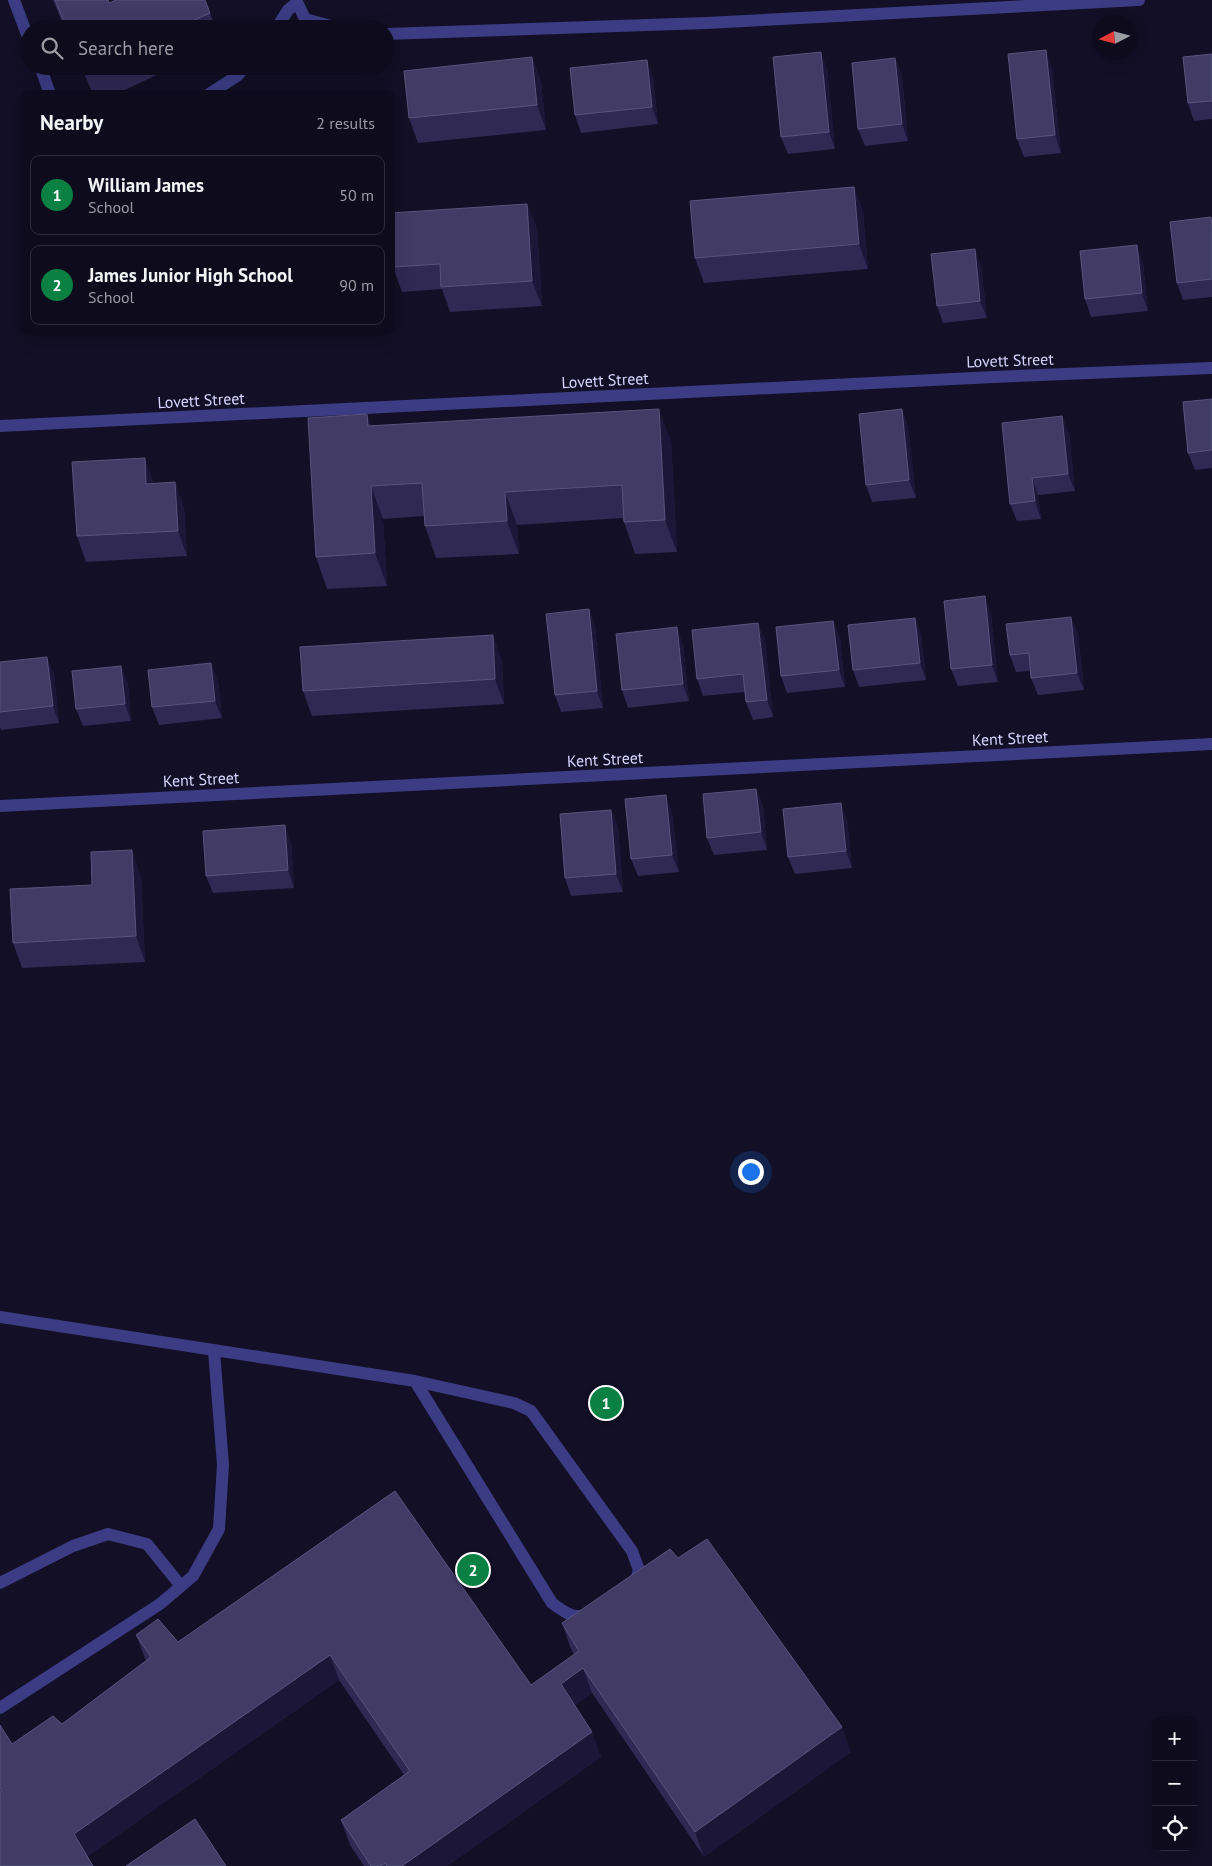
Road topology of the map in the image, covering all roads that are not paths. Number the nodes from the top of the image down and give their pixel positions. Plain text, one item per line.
1 (14, 0) edge
2 (1139, 0) edge
3 (297, 2) edge
4 (22, 20) edge
5 (282, 20) edge
6 (309, 20) edge
7 (395, 34) edge
8 (43, 75) edge
9 (238, 75) edge
10 (49, 90) edge
11 (215, 90) edge
12 (1212, 368) edge
13 (0, 426) edge
14 (1212, 744) edge
15 (0, 806) edge
16 (0, 1317) edge
17 (214, 1350) junction
18 (415, 1381) junction
19 (0, 1583) edge
20 (181, 1586) junction
21 (626, 1592) edge
22 (600, 1607) edge
23 (0, 1708) edge

1 - 4 street
2 - 7 street
3 - 5 street
3 - 6 street
8 - 10 street
9 - 11 street
12 - 13 street, Lovett Street
14 - 15 street, Kent Street
16 - 17 street
17 - 18 street
17 - 20 street
18 - 21 street
18 - 22 street
19 - 20 street
20 - 23 street

